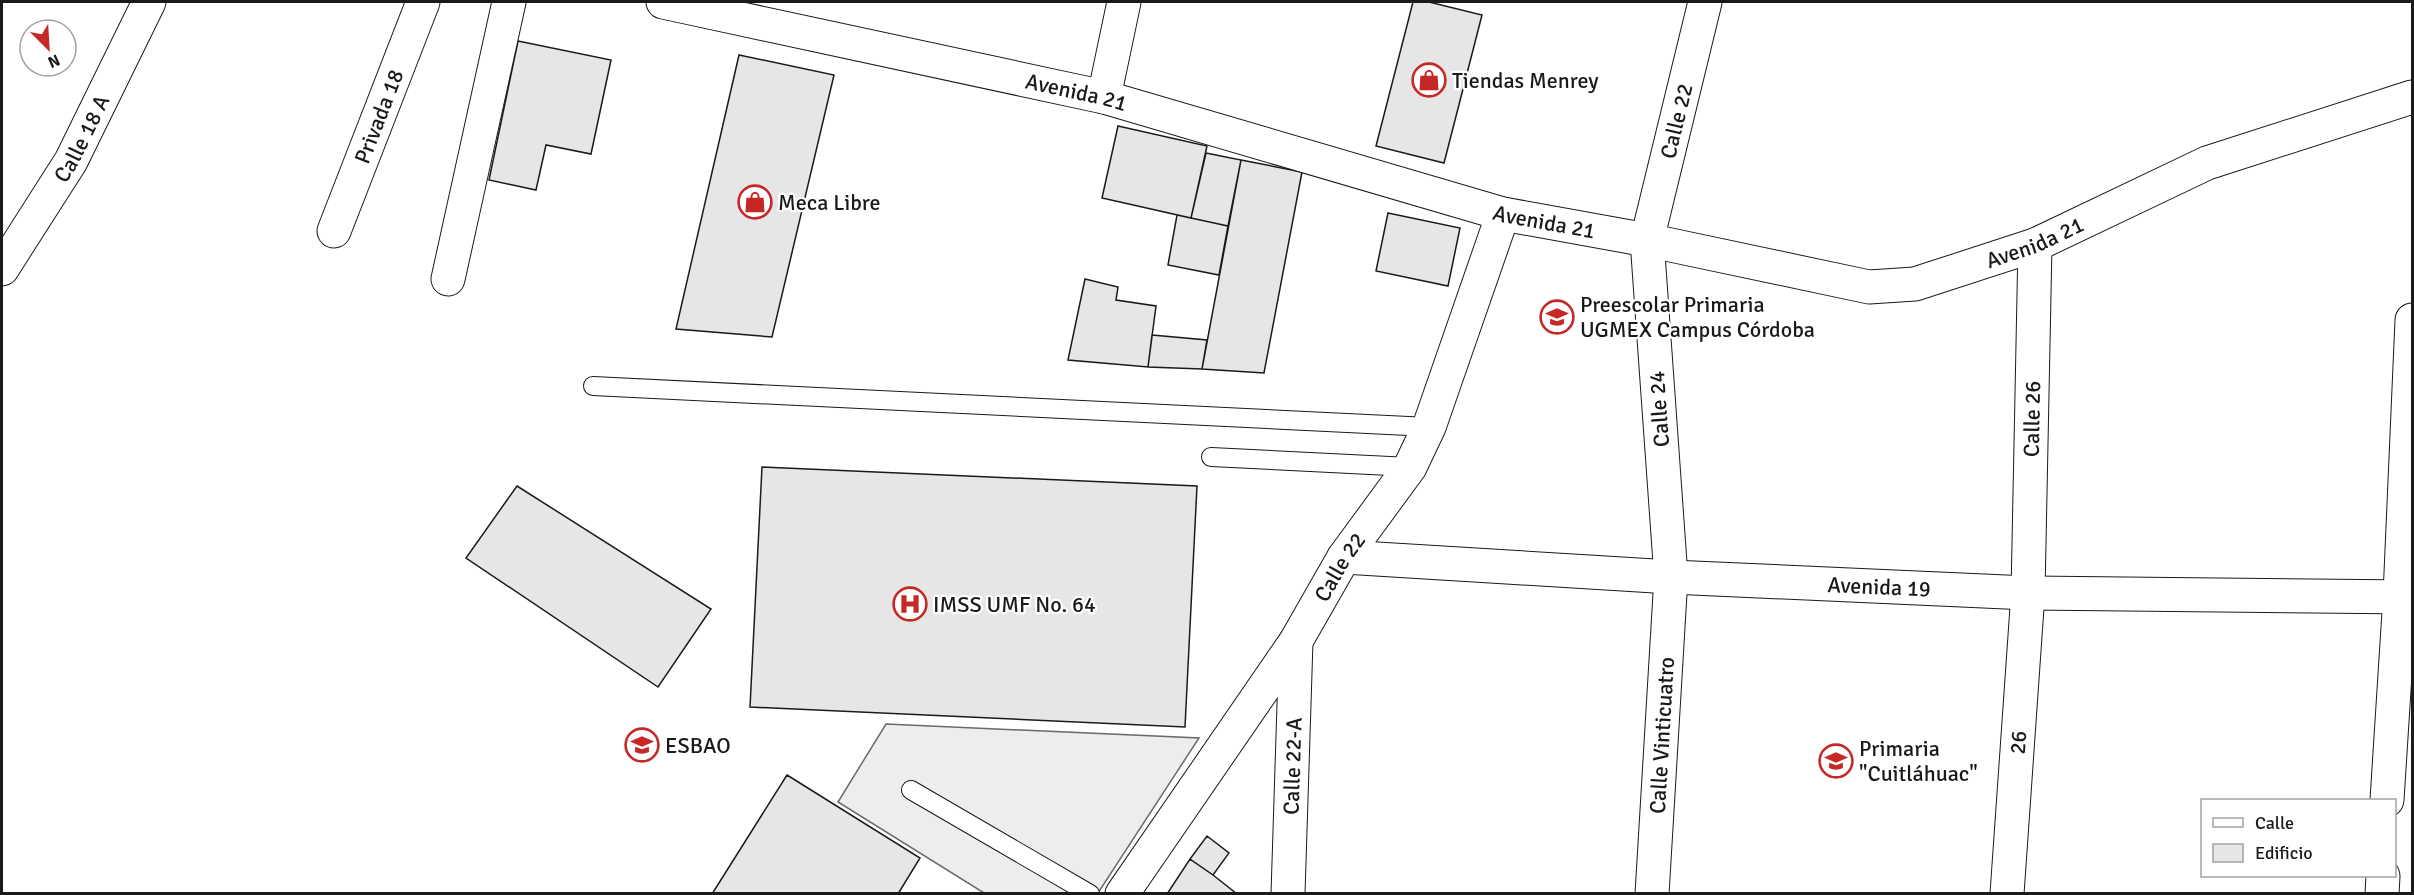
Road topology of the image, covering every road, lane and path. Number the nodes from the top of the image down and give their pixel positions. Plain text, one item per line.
1 (149, 2) edge
2 (423, 2) edge
3 (509, 2) edge
4 (663, 2) edge
5 (1124, 2) edge
6 (1705, 2) edge
7 (2412, 97) edge
8 (1104, 98) junction
9 (1503, 214) junction
10 (334, 231) dead end
11 (1647, 240) junction
12 (2035, 245) junction
13 (2, 269) edge
14 (447, 279) dead end
15 (2412, 320) edge
16 (593, 386) dead end
17 (1429, 427) junction
18 (1210, 457) dead end
19 (1410, 467) junction
20 (1344, 557) junction
21 (1671, 577) junction
22 (2028, 593) junction
23 (2406, 596) edge
24 (1296, 641) junction
25 (911, 790) dead end
26 (2387, 799) edge
27 (2383, 877) edge
28 (1090, 894) edge
29 (1122, 894) edge
30 (1288, 894) edge
31 (1652, 894) edge
32 (2007, 894) edge
33 (2382, 894) edge

1 - 13 street, Calle 18 A
2 - 10 street, Privada 18
3 - 14 street
4 - 8 street, Avenida 21
5 - 8 street
6 - 11 street, Calle 22
7 - 12 street, Avenida 21
8 - 9 street, Avenida 21
9 - 11 street, Avenida 21
9 - 17 street, Calle 22
11 - 12 street, Avenida 21
11 - 21 street, Calle 24
12 - 22 street, Calle 26
15 - 23 street
16 - 17 lane
17 - 19 street, Calle 22
18 - 19 lane
19 - 20 street, Calle 22
20 - 21 street, Avenida 19
20 - 24 street, Calle 22
21 - 22 street, Avenida 19
21 - 31 street, Calle Vinticuatro
22 - 23 street, Avenida 19
22 - 32 street, 26
23 - 26 street
24 - 29 street, Calle 22
24 - 30 street, Calle 22-A
25 - 28 lane
27 - 33 street

